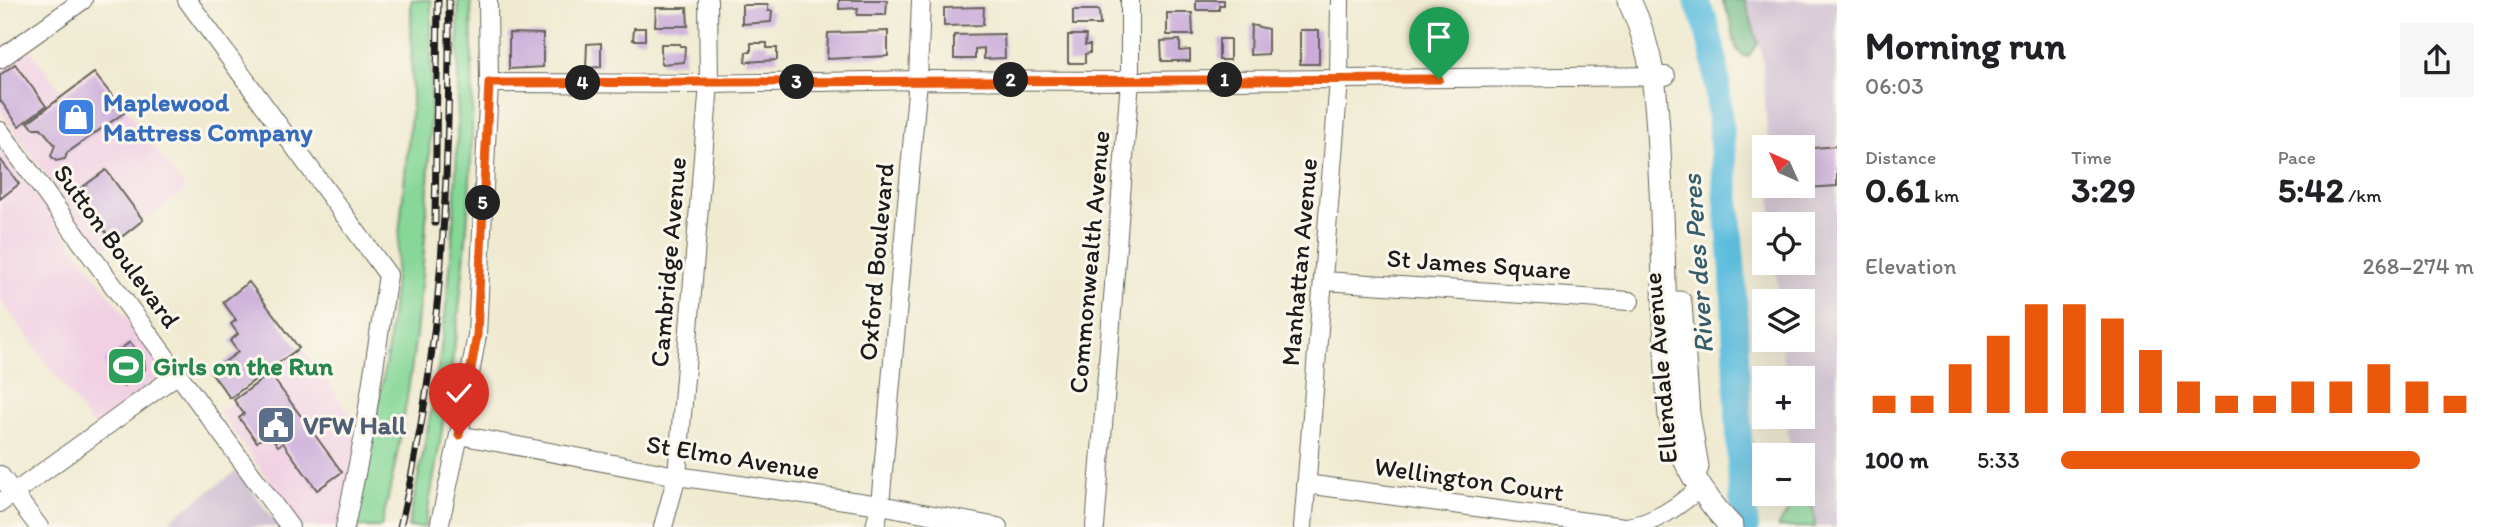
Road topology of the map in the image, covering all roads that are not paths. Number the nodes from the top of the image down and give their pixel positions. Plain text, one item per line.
1 (83, 0) edge
2 (187, 0) edge
3 (488, 0) edge
4 (708, 0) edge
5 (921, 0) edge
6 (1130, 0) edge
7 (1340, 0) edge
8 (1629, 0) edge
9 (1643, 0) edge
10 (0, 59) edge
11 (1660, 76) junction
12 (919, 80) junction
13 (1339, 80) junction
14 (1130, 81) junction
15 (489, 83) junction
16 (709, 84) junction
17 (0, 131) edge
18 (1324, 281) junction
19 (1630, 301) dead end
20 (178, 374) junction
21 (459, 435) junction
22 (0, 475) edge
23 (677, 476) junction
24 (1306, 484) junction
25 (1701, 489) junction
26 (7, 498) edge
27 (880, 505) junction
28 (38, 527) edge
29 (290, 527) edge
30 (345, 527) edge
31 (439, 527) edge
32 (663, 527) edge
33 (875, 527) edge
34 (998, 527) edge
35 (1095, 527) edge
36 (1303, 527) edge
37 (1625, 527) edge
38 (1732, 527) edge

1 - 10 street
2 - 30 street
3 - 15 street
4 - 16 street, Cambridge Avenue
5 - 12 street, Oxford Boulevard
6 - 14 street, Commonwealth Avenue
7 - 13 street, Manhattan Avenue
8 - 11 main road, Ellendale Avenue
9 - 11 main road, Ellendale Avenue
11 - 13 street
11 - 25 main road, Ellendale Avenue
12 - 14 street
12 - 16 street
12 - 27 street, Oxford Boulevard
13 - 14 street
13 - 18 street, Manhattan Avenue
14 - 35 street, Commonwealth Avenue
15 - 16 street
15 - 21 street
16 - 23 street, Cambridge Avenue
17 - 20 street, Sutton Boulevard
18 - 19 street, St James Square
18 - 24 street, Manhattan Avenue
20 - 26 street
20 - 29 street, Sutton Boulevard
21 - 23 street, St Elmo Avenue
21 - 31 street
22 - 26 street
23 - 27 street, St Elmo Avenue
23 - 32 street, Cambridge Avenue
24 - 36 street, Manhattan Avenue
24 - 37 street, Wellington Court
25 - 37 street, Wellington Court
25 - 38 main road
26 - 28 street
27 - 33 street, Oxford Boulevard
27 - 34 street, St Elmo Avenue

